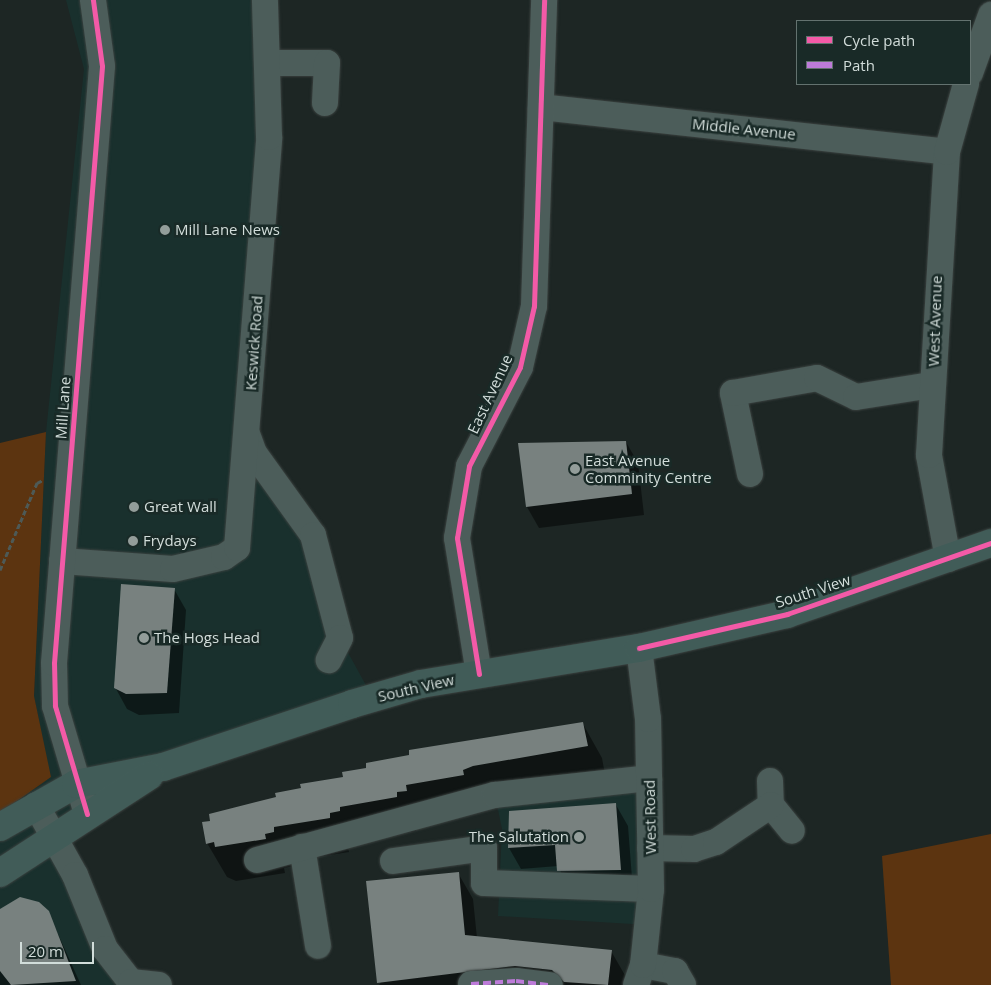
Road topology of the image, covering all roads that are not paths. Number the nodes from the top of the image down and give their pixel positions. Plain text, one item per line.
1 (93, 0) edge
2 (265, 0) edge
3 (544, 0) edge
4 (991, 15) edge
5 (268, 63) junction
6 (971, 70) edge
7 (966, 85) edge
8 (325, 103) dead end
9 (541, 107) junction
10 (947, 152) junction
11 (932, 385) junction
12 (248, 434) junction
13 (750, 474) dead end
14 (991, 543) edge
15 (948, 559) junction
16 (62, 561) junction
17 (639, 648) junction
18 (329, 660) dead end
19 (479, 674) junction
20 (163, 767) junction
21 (649, 778) junction
22 (76, 784) junction
23 (36, 805) junction
24 (87, 814) junction
25 (0, 827) edge
26 (792, 831) dead end
27 (51, 836) junction
28 (302, 847) junction
29 (650, 848) junction
30 (257, 860) dead end
31 (393, 861) dead end
32 (0, 872) edge
33 (651, 889) junction
34 (318, 946) dead end
35 (639, 975) edge
36 (132, 984) edge
37 (159, 985) edge
38 (467, 985) edge
39 (550, 985) edge
40 (683, 985) edge

1 - 16 street, Mill Lane
2 - 5 street, Keswick Road
3 - 9 street, East Avenue
4 - 6 street
5 - 8 street
5 - 12 street, Keswick Road
7 - 10 street, West Avenue
9 - 10 street, Middle Avenue
9 - 19 street, East Avenue
10 - 11 street, West Avenue
11 - 13 street
11 - 15 street, West Avenue
12 - 16 street
12 - 18 street, Keswick Road
14 - 15 main road, South View
15 - 17 main road, South View
16 - 22 street, Mill Lane
17 - 19 main road, South View
17 - 21 street, West Road
19 - 20 main road, South View
20 - 22 main road
20 - 24 main road
21 - 28 street
21 - 29 street, West Road
22 - 23 main road
22 - 24 street, Mill Lane
23 - 25 main road
23 - 27 street
24 - 27 main road
26 - 29 street
27 - 32 main road
27 - 36 street
28 - 30 street
28 - 34 street
29 - 33 street, West Road
31 - 33 street
33 - 35 street, West Road
35 - 40 street
36 - 37 street
38 - 39 street

